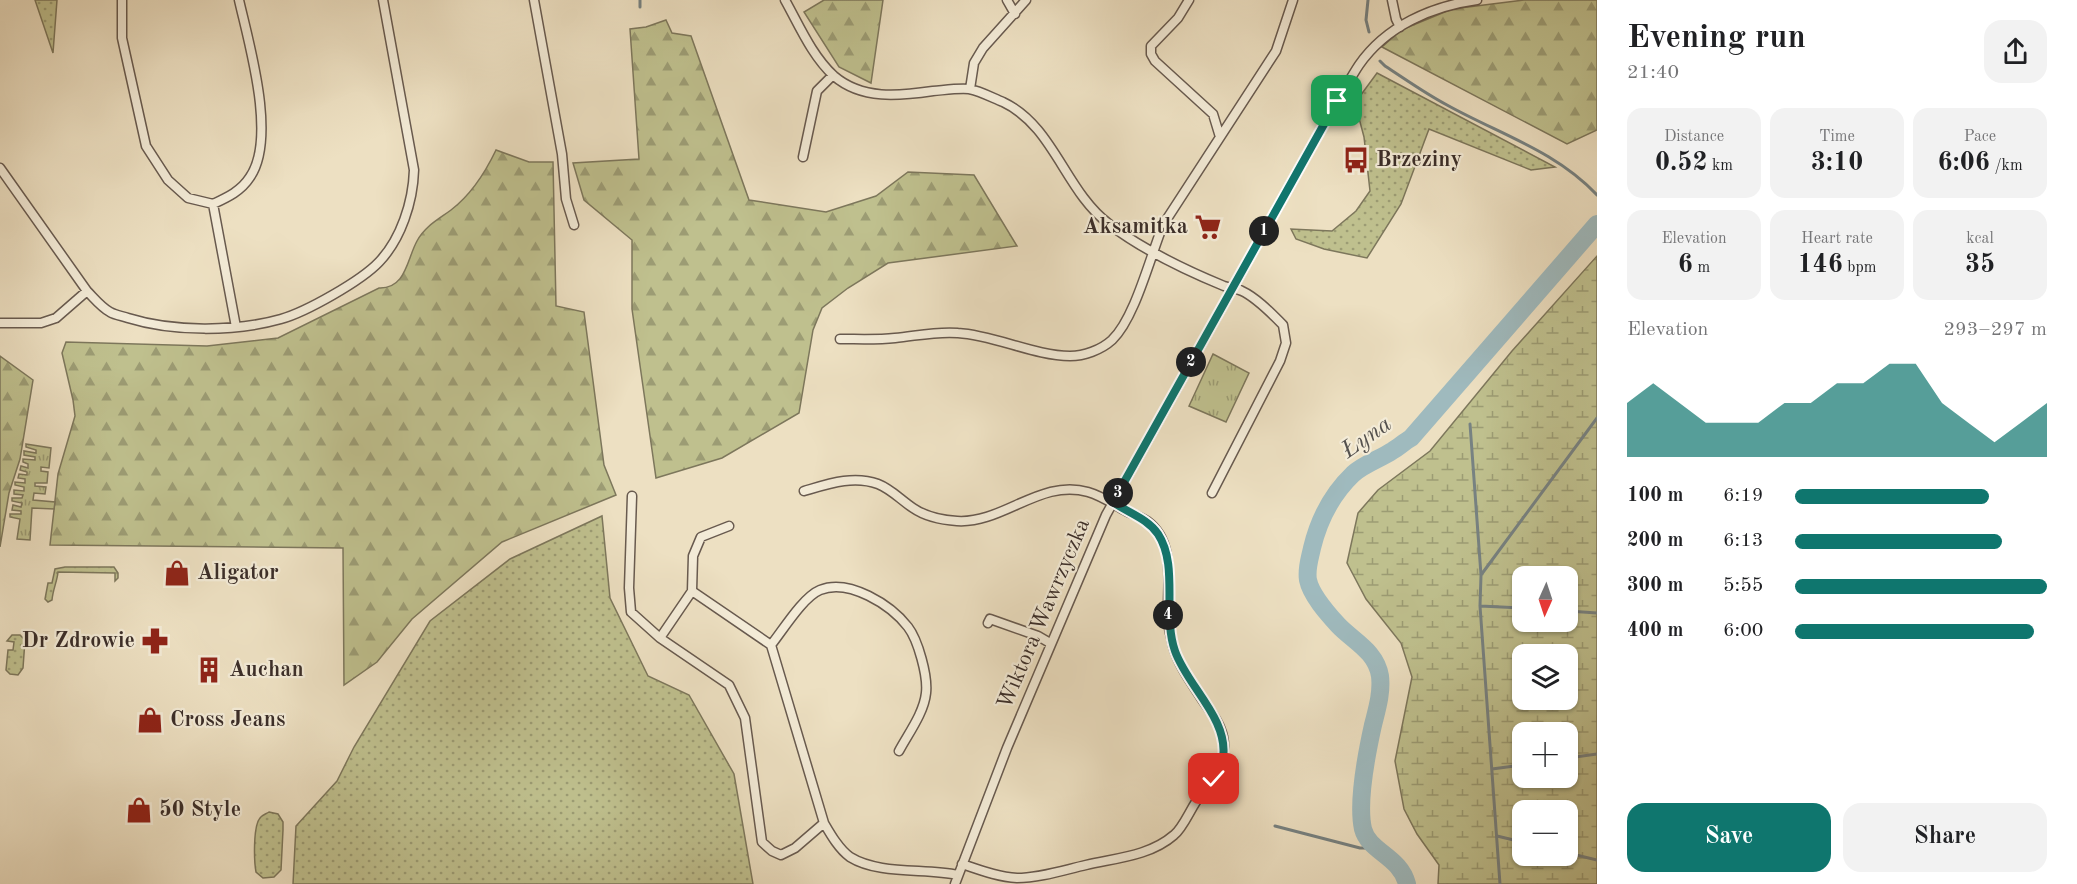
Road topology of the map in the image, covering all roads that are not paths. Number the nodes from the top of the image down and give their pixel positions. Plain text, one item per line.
1 (122, 0) edge
2 (239, 0) edge
3 (383, 0) edge
4 (536, 0) edge
5 (784, 0) edge
6 (1007, 0) edge
7 (1026, 0) edge
8 (1189, 0) edge
9 (1293, 0) edge
10 (1392, 0) edge
11 (1477, 0) edge
12 (1464, 1) edge
13 (1015, 14) junction
14 (1400, 27) junction
15 (833, 75) junction
16 (970, 89) junction
17 (1220, 137) junction
18 (803, 156) dead end
19 (0, 168) edge
20 (213, 204) junction
21 (574, 225) dead end
22 (1152, 252) junction
23 (1232, 288) junction
24 (87, 291) junction
25 (0, 323) edge
26 (236, 327) junction
27 (840, 339) dead end
28 (804, 491) dead end
29 (1212, 493) dead end
30 (632, 496) dead end
31 (1113, 502) junction
32 (729, 526) dead end
33 (692, 591) junction
34 (988, 623) dead end
35 (660, 638) junction
36 (1050, 643) junction
37 (771, 645) junction
38 (899, 751) dead end
39 (824, 823) junction
40 (962, 864) junction
41 (956, 880) edge

1 - 20 street
2 - 20 street
3 - 26 street
4 - 21 street
5 - 15 street
6 - 13 street
7 - 13 street
8 - 17 street
9 - 17 street
10 - 14 street
11 - 12 street, Wiktora Wawrzyczka
12 - 14 street, Wiktora Wawrzyczka
13 - 16 street
14 - 23 street, Wiktora Wawrzyczka
15 - 16 street
15 - 18 street
16 - 22 street
17 - 22 street
19 - 24 street
20 - 26 street
22 - 23 street
22 - 27 street
23 - 29 street
23 - 31 street, Wiktora Wawrzyczka
24 - 25 street
24 - 26 street
28 - 31 street
30 - 35 street
31 - 36 street, Wiktora Wawrzyczka
31 - 40 street
32 - 33 street
33 - 35 street
33 - 37 street
34 - 36 street
35 - 39 street
36 - 40 street, Wiktora Wawrzyczka
37 - 38 street
37 - 39 street
39 - 41 street
40 - 41 street, Wiktora Wawrzyczka

